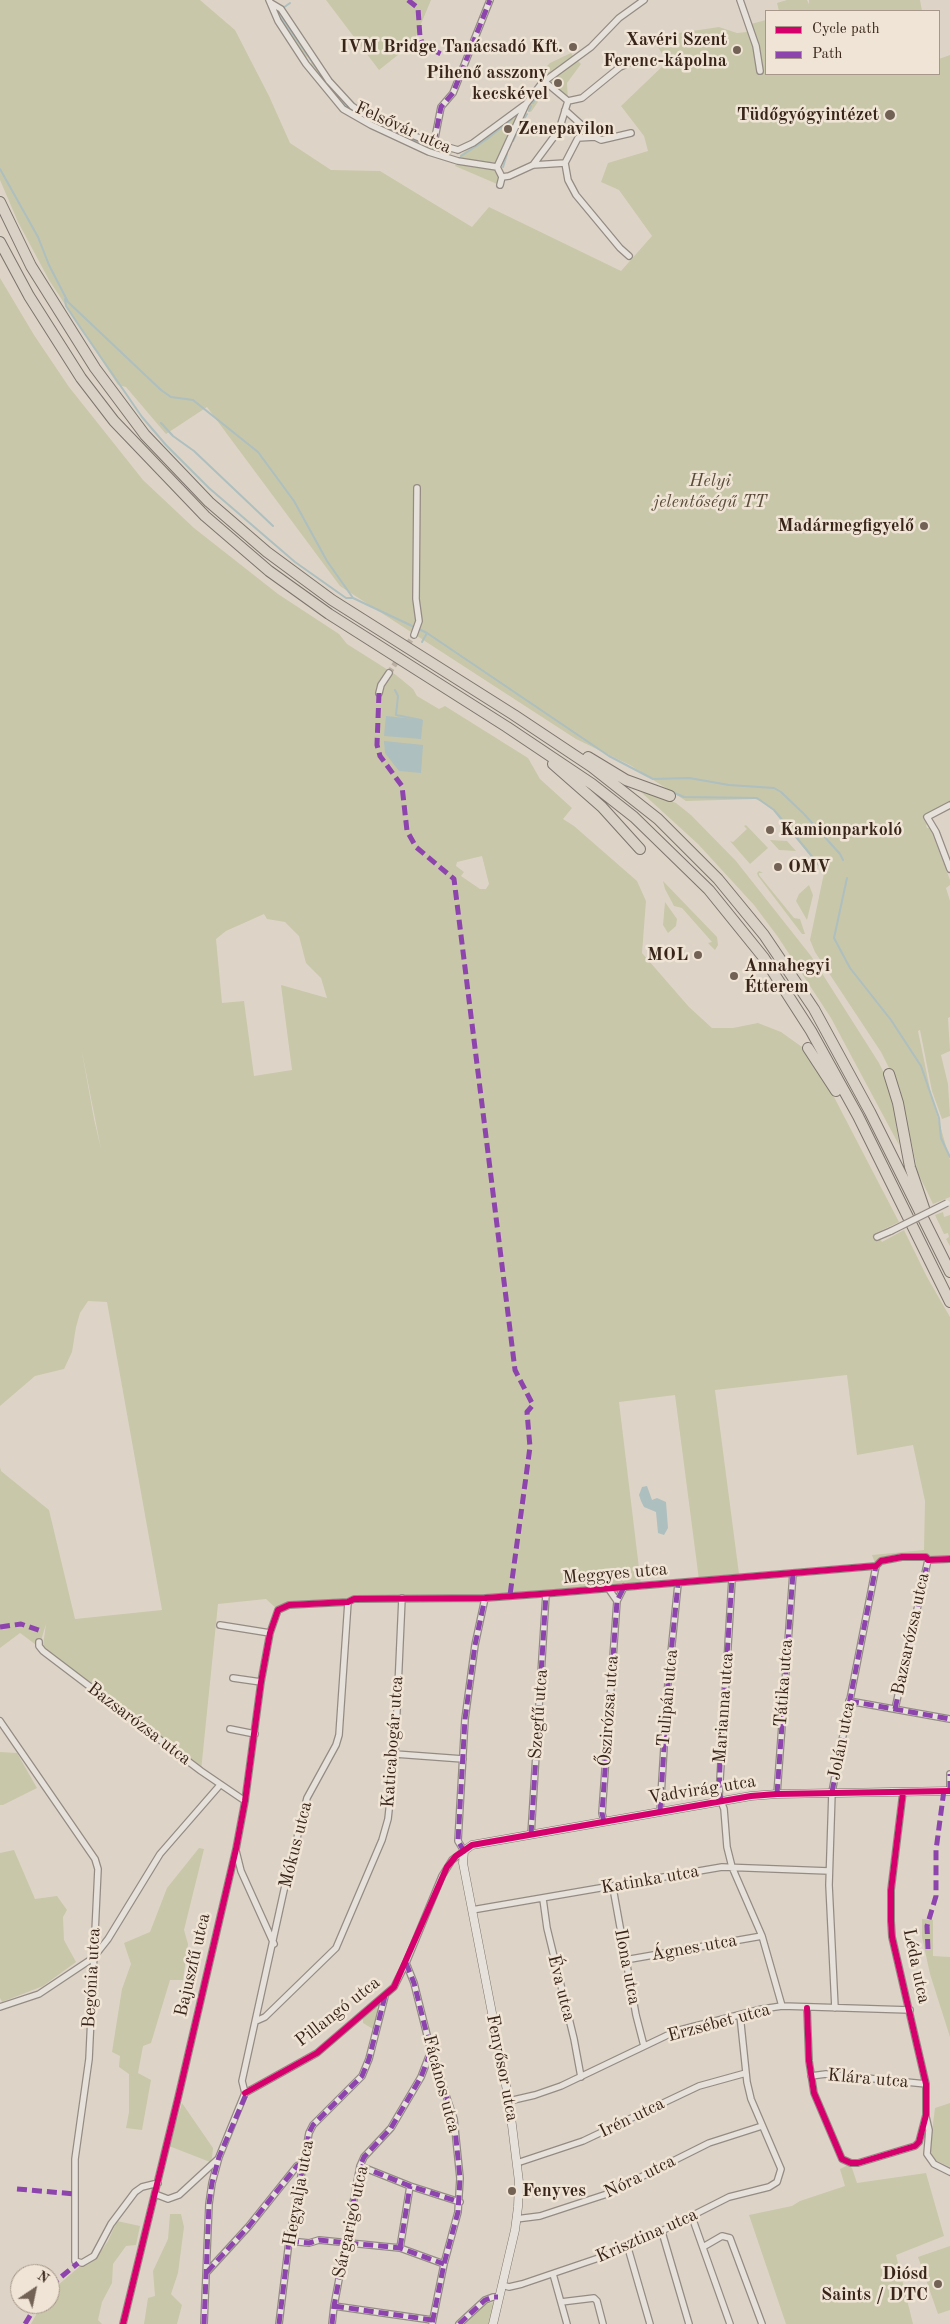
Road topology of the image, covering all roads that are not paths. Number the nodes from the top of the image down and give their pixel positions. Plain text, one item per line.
1 (490, 0) edge
2 (644, 0) edge
3 (740, 0) edge
4 (270, 1) edge
5 (627, 64) dead end
6 (760, 71) dead end
7 (544, 81) junction
8 (568, 101) junction
9 (526, 104) junction
10 (565, 110) junction
11 (631, 133) dead end
12 (595, 137) junction
13 (434, 143) junction
14 (456, 157) junction
15 (565, 162) junction
16 (533, 165) junction
17 (497, 167) junction
18 (502, 177) junction
19 (500, 185) dead end
20 (0, 202) edge
21 (0, 242) edge
22 (630, 256) dead end
23 (417, 488) dead end
24 (416, 630) tunnel mouth
25 (389, 673) tunnel mouth
26 (379, 693) dead end
27 (556, 742) junction
28 (531, 743) junction
29 (670, 796) dead end
30 (950, 805) edge
31 (640, 849) dead end
32 (950, 869) edge
33 (808, 1048) dead end
34 (889, 1074) dead end
35 (858, 1116) junction
36 (948, 1203) edge
37 (926, 1224) junction
38 (877, 1238) dead end
39 (950, 1272) edge
40 (950, 1302) edge
41 (950, 1559) edge
42 (928, 1560) junction
43 (876, 1566) junction
44 (793, 1573) junction
45 (732, 1579) junction
46 (678, 1584) junction
47 (624, 1587) junction
48 (608, 1588) junction
49 (546, 1594) junction
50 (402, 1598) junction
51 (484, 1598) junction
52 (618, 1601) junction
53 (348, 1602) junction
54 (278, 1610) joint
55 (220, 1625) dead end
56 (270, 1633) junction
57 (39, 1642) dead end
58 (233, 1678) dead end
59 (261, 1682) junction
60 (849, 1701) junction
61 (895, 1708) junction
62 (950, 1719) edge
63 (0, 1721) edge
64 (230, 1730) dead end
65 (255, 1734) junction
66 (395, 1754) junction
67 (463, 1759) junction
68 (950, 1774) edge
69 (220, 1785) junction
70 (950, 1790) edge
71 (832, 1792) junction
72 (903, 1792) junction
73 (777, 1794) junction
74 (245, 1801) junction
75 (722, 1802) junction
76 (660, 1812) junction
77 (604, 1822) junction
78 (531, 1835) junction
79 (236, 1849) junction
80 (464, 1851) junction
81 (732, 1867) junction
82 (829, 1872) junction
83 (612, 1888) junction
84 (543, 1899) junction
85 (472, 1910) junction
86 (762, 1936) junction
87 (274, 1944) junction
88 (93, 1958) junction
89 (626, 1960) junction
90 (406, 1963) junction
91 (385, 1996) junction
92 (782, 2006) junction
93 (0, 2007) edge
94 (807, 2008) junction
95 (835, 2008) junction
96 (910, 2010) junction
97 (740, 2015) junction
98 (256, 2020) junction
99 (644, 2046) junction
100 (431, 2051) junction
101 (746, 2073) junction
102 (811, 2076) junction
103 (581, 2077) junction
104 (926, 2084) junction
105 (244, 2093) junction
106 (509, 2101) junction
107 (926, 2115) junction
108 (762, 2126) junction
109 (219, 2157) junction
110 (304, 2162) junction
111 (517, 2163) junction
112 (360, 2166) junction
113 (950, 2172) edge
114 (158, 2183) junction
115 (410, 2186) junction
116 (155, 2194) junction
117 (460, 2202) junction
118 (692, 2216) junction
119 (516, 2219) junction
120 (662, 2232) junction
121 (289, 2241) junction
122 (346, 2243) junction
123 (703, 2247) junction
124 (400, 2248) junction
125 (628, 2248) junction
126 (444, 2264) junction
127 (207, 2272) junction
128 (553, 2274) junction
129 (502, 2285) junction
130 (498, 2297) junction
131 (561, 2302) junction
132 (334, 2306) junction
133 (432, 2322) edge
134 (123, 2324) edge
135 (204, 2324) edge
136 (279, 2324) edge
137 (332, 2324) edge
138 (459, 2324) edge
139 (493, 2324) edge
140 (567, 2324) edge
141 (603, 2324) edge
142 (650, 2324) edge
143 (690, 2324) edge
144 (730, 2324) edge
145 (762, 2324) edge

1 - 13 street
2 - 7 street
3 - 6 street
4 - 13 street, Felsővár utca
4 - 14 street, Felsővár utca
5 - 8 street
7 - 8 street
7 - 9 street
8 - 10 street
9 - 14 street
9 - 17 street
10 - 12 street
10 - 16 street
11 - 12 street
12 - 15 street
13 - 14 street, Felsővár utca
14 - 17 street, Felsővár utca
15 - 16 street
15 - 22 street
16 - 18 street
17 - 18 street
18 - 19 street
20 - 27 highway
21 - 28 highway
23 - 24 street
25 - 26 street
27 - 29 highway
27 - 37 highway
28 - 31 highway
28 - 35 highway
30 - 32 street
33 - 35 highway
34 - 37 highway
35 - 40 highway
36 - 38 street, bridge
37 - 39 highway
41 - 42 street, Meggyes utca
42 - 43 street, Meggyes utca
42 - 61 street, Bazsarózsa utca
43 - 44 street, Meggyes utca
43 - 60 street, Jolán utca
44 - 45 street, Meggyes utca
44 - 73 street, Tátika utca
45 - 46 street, Meggyes utca
45 - 75 street, Marianna utca
46 - 47 street, Meggyes utca
46 - 76 street, Tulipán utca
47 - 48 street, Meggyes utca
47 - 52 street, Őszirózsa utca
48 - 49 street, Meggyes utca
48 - 52 street
49 - 51 street, Meggyes utca
49 - 78 street, Szegfű utca
50 - 51 street, Meggyes utca
50 - 53 street, Meggyes utca
50 - 66 street, Katicabogár utca
51 - 67 street
52 - 77 street, Őszirózsa utca
53 - 54 street, Meggyes utca
53 - 87 street, Mókus utca
54 - 56 street, Bajuszfű utca
55 - 56 street
56 - 59 street, Bajuszfű utca
57 - 69 street, Bazsarózsa utca
58 - 59 street
59 - 65 street, Bajuszfű utca
60 - 61 street
60 - 71 street, Jolán utca
61 - 62 street
63 - 88 street, Begónia utca
64 - 65 street
65 - 74 street, Bajuszfű utca
66 - 67 street
66 - 98 street, Katicabogár utca
67 - 80 street
68 - 70 street
69 - 74 street, Bazsarózsa utca
69 - 88 street
70 - 72 street, Vadvirág utca
71 - 72 street, Vadvirág utca
71 - 73 street, Vadvirág utca
71 - 82 street, Jolán utca
72 - 96 street, Léda utca
73 - 75 street, Vadvirág utca
74 - 79 street, Bajuszfű utca
75 - 76 street, Vadvirág utca
75 - 81 street, Marianna utca
76 - 77 street, Vadvirág utca
77 - 78 street, Vadvirág utca
78 - 80 street, Vadvirág utca
79 - 87 street
79 - 114 street, Bajuszfű utca
80 - 85 street, Fenyősor utca
80 - 90 street, Pillangó utca
81 - 82 street, Katinka utca
81 - 83 street, Katinka utca
81 - 86 street, Marianna utca
82 - 95 street, Jolán utca
83 - 84 street, Katinka utca
83 - 89 street, Ilona utca
84 - 85 street, Katinka utca
84 - 103 street, Éva utca
85 - 106 street, Fenyősor utca
86 - 89 street, Ágnes utca
86 - 92 street, Marianna utca
87 - 98 street, Mókus utca
88 - 93 street
88 - 114 street, Begónia utca
89 - 99 street, Ilona utca
90 - 91 street, Pillangó utca
90 - 100 street, Fácános utca
91 - 105 street, Pillangó utca
91 - 110 street, Hegyalja utca
92 - 94 street, Erzsébet utca
92 - 97 street, Erzsébet utca
94 - 95 street, Erzsébet utca
94 - 102 street
95 - 96 street, Erzsébet utca
96 - 104 street, Léda utca
97 - 99 street, Erzsébet utca
97 - 101 street
98 - 105 street, Mókus utca
99 - 103 street, Erzsébet utca
100 - 112 street, Sárgarigó utca
100 - 117 street, Fácános utca
101 - 108 street
101 - 111 street, Irén utca
102 - 104 street, Klára utca
102 - 107 street, Léda utca
103 - 106 street, Erzsébet utca
104 - 107 street, Léda utca
105 - 109 street, Mókus utca
106 - 111 street, Fenyősor utca
107 - 113 street
108 - 118 street, Krisztina utca
108 - 119 street, Nóra utca
109 - 116 street
109 - 127 street, Mókus utca
110 - 121 street, Hegyalja utca
110 - 127 street
111 - 119 street, Fenyősor utca
112 - 115 street
112 - 122 street, Sárgarigó utca
114 - 116 street, Bajuszfű utca
115 - 117 street
115 - 124 street
116 - 134 street, Bajuszfű utca
117 - 126 street, Fácános utca
118 - 120 street, Krisztina utca
118 - 123 street
119 - 129 street, Fenyősor utca
120 - 125 street, Krisztina utca
120 - 143 street
121 - 122 street
121 - 136 street, Hegyalja utca
122 - 124 street
122 - 132 street, Sárgarigó utca
123 - 144 street
123 - 145 street
124 - 126 street
125 - 128 street, Krisztina utca
125 - 142 street
126 - 133 street, Fácános utca
127 - 135 street, Mókus utca
128 - 129 street, Krisztina utca
128 - 131 street
129 - 130 street, Fenyősor utca
130 - 138 street
130 - 139 street, Fenyősor utca
131 - 140 street
131 - 141 street
132 - 133 street
132 - 137 street, Sárgarigó utca

